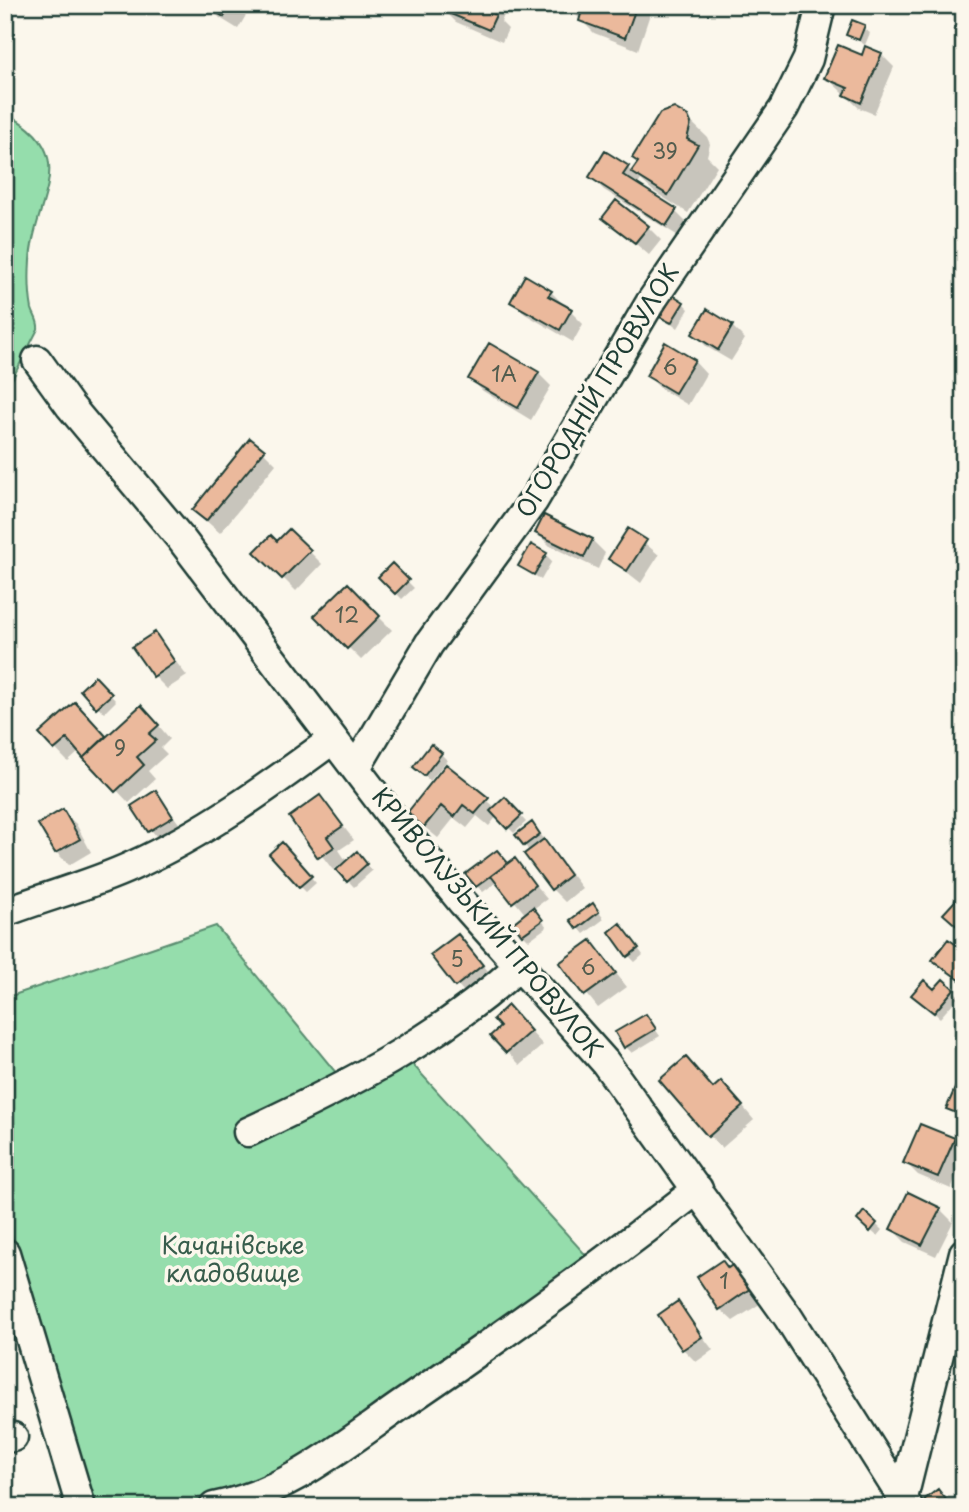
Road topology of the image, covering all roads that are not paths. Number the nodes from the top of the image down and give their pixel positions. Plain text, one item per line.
1 (821, 5) edge
2 (37, 360) dead end
3 (332, 740) junction
4 (356, 768) junction
5 (5, 912) edge
6 (520, 965) junction
7 (248, 1132) dead end
8 (698, 1189) junction
9 (964, 1252) edge
10 (5, 1253) edge
11 (906, 1502) edge
12 (81, 1507) edge
13 (214, 1507) edge

1 - 4 street, ОГОРОДНІЙ ПРОВУЛОК
2 - 3 street, КРИВОЛУЗЬКИЙ ПРОВУЛОК
3 - 4 street, КРИВОЛУЗЬКИЙ ПРОВУЛОК
3 - 5 street
4 - 6 street, КРИВОЛУЗЬКИЙ ПРОВУЛОК
6 - 7 street
6 - 8 street, КРИВОЛУЗЬКИЙ ПРОВУЛОК
8 - 11 street, КРИВОЛУЗЬКИЙ ПРОВУЛОК
8 - 13 street
9 - 11 street
10 - 12 street

